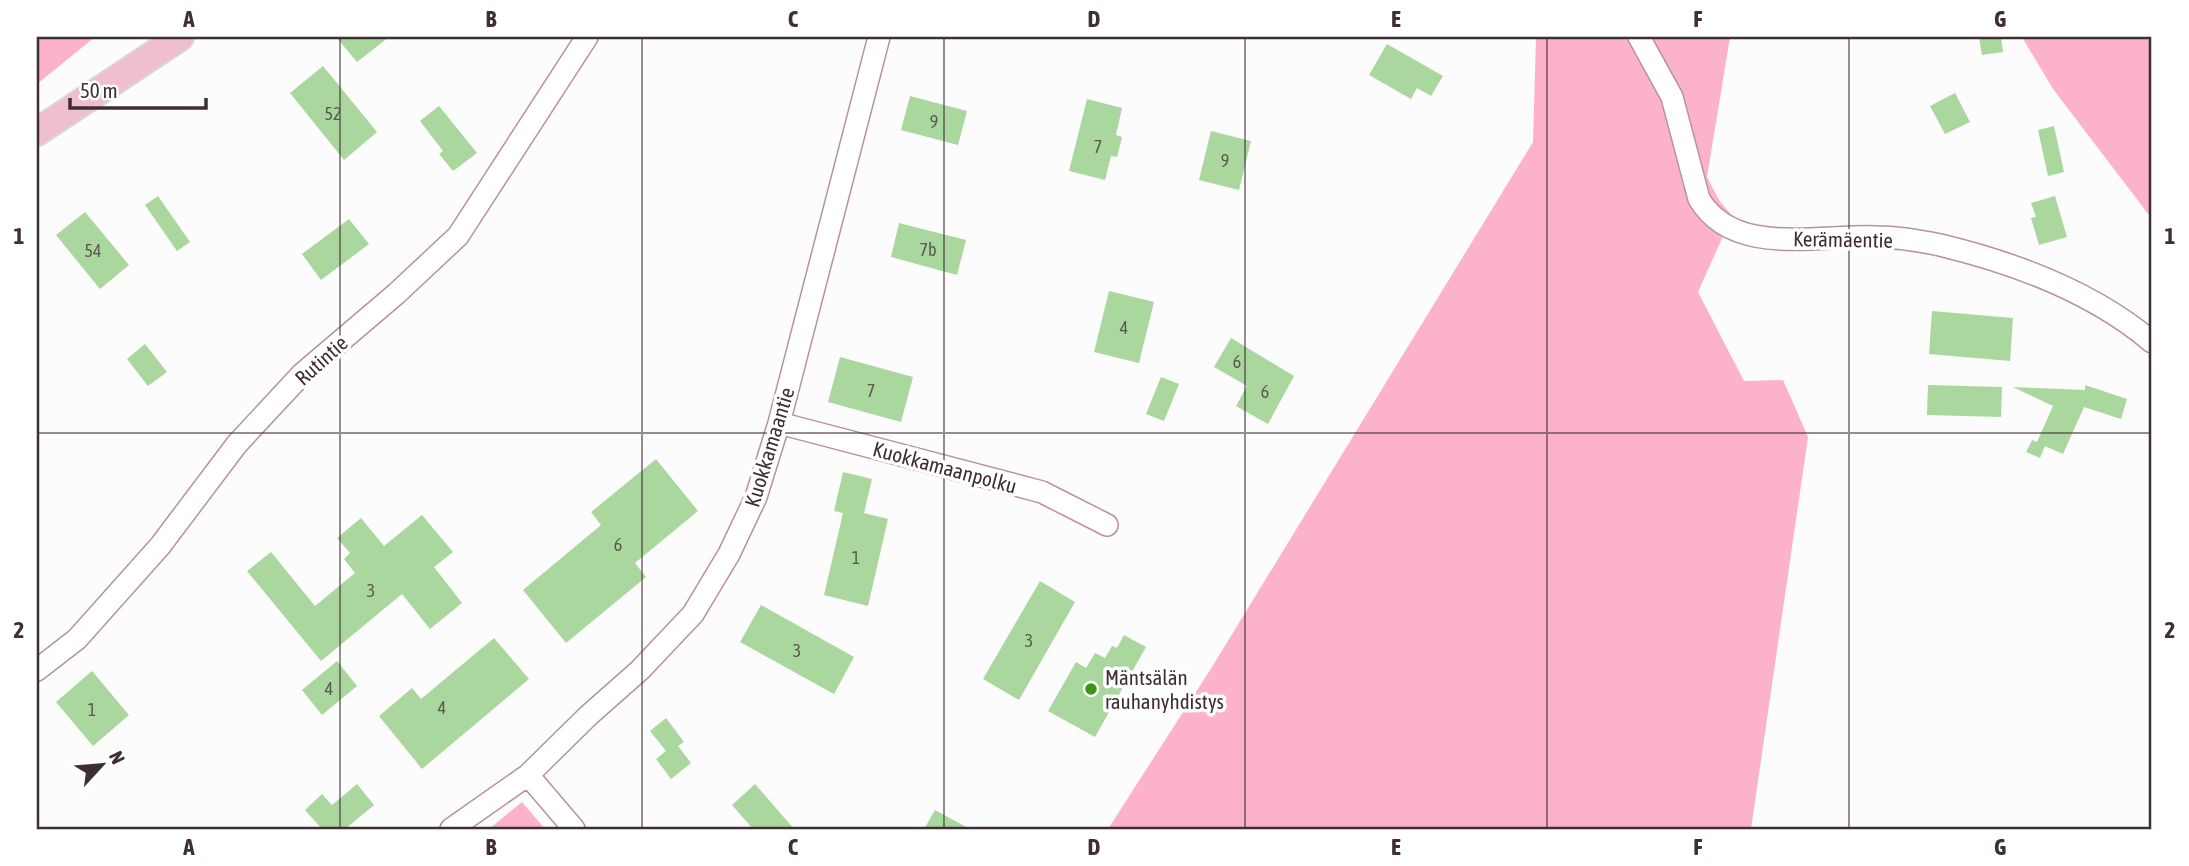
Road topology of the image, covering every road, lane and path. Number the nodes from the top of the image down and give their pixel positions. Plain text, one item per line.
1 (180, 37) edge
2 (587, 37) edge
3 (879, 37) edge
4 (1639, 37) edge
5 (37, 132) edge
6 (2152, 342) edge
7 (779, 423) junction
8 (1107, 526) dead end
9 (37, 670) edge
10 (528, 775) junction
11 (451, 829) edge
12 (574, 829) edge

1 - 5 main road
2 - 9 street, Rutintie
3 - 7 street, Kuokkamaantie
4 - 6 street, Kerämäentie
7 - 8 street, Kuokkamaanpolku
7 - 10 street, Kuokkamaantie
10 - 11 street, Kuokkamaantie
10 - 12 street

